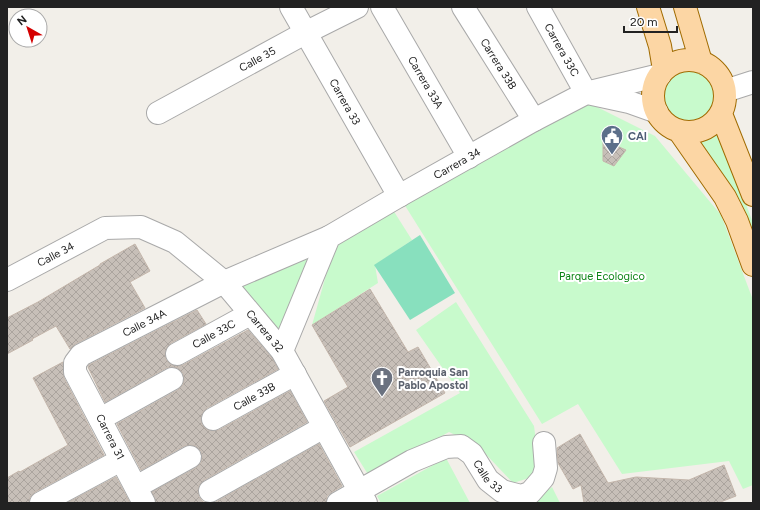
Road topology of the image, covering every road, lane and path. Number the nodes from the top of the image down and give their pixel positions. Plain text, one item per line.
1 (291, 7) edge
2 (357, 7) edge
3 (382, 7) edge
4 (463, 7) edge
5 (538, 7) edge
6 (648, 7) edge
7 (685, 7) edge
8 (305, 33) junction
9 (701, 62) junction
10 (662, 73) junction
11 (753, 82) edge
12 (725, 91) junction
13 (586, 93) junction
14 (657, 112) junction
15 (158, 113) dead end
16 (721, 114) junction
17 (534, 120) junction
18 (680, 131) junction
19 (469, 157) junction
20 (752, 190) edge
21 (400, 196) junction
22 (105, 228) joint
23 (329, 237) junction
24 (753, 265) edge
25 (7, 280) edge
26 (224, 282) junction
27 (250, 314) junction
28 (282, 351) junction
29 (177, 354) dead end
30 (75, 372) joint
31 (295, 374) junction
32 (172, 379) dead end
33 (100, 419) junction
34 (213, 419) dead end
35 (324, 427) junction
36 (544, 443) dead end
37 (190, 457) dead end
38 (122, 460) junction
39 (210, 491) dead end
40 (140, 495) edge
41 (363, 497) edge
42 (40, 503) edge
43 (338, 503) edge

1 - 8 street, Carrera 33
2 - 8 street, Calle 35
3 - 19 street, Carrera 33A
4 - 17 street, Carrera 33B
5 - 13 street, Carrera 33C
6 - 10 main road
7 - 9 main road
8 - 15 street, Calle 35
8 - 21 street, Carrera 33
9 - 10 main road
9 - 12 main road
10 - 13 street, Carrera 34
10 - 14 main road
11 - 12 street
12 - 16 main road
13 - 14 street
13 - 17 street, Carrera 34
14 - 18 main road
16 - 18 main road
16 - 20 main road
17 - 19 street, Carrera 34
18 - 24 main road
19 - 21 street, Carrera 34
21 - 23 street, Carrera 34
22 - 25 street, Calle 34
22 - 26 street, Carrera 32
23 - 26 street, Carrera 34
23 - 28 street
26 - 27 street, Carrera 32
26 - 30 street, Calle 34A
27 - 28 street, Carrera 32
27 - 29 street, Calle 33C
28 - 31 street, Carrera 32
30 - 33 street, Carrera 31
31 - 34 street, Calle 33B
31 - 35 street, Carrera 32
32 - 33 street
33 - 38 street, Carrera 31
35 - 39 street
35 - 41 street, Carrera 32
36 - 41 street, Calle 33
37 - 40 street
38 - 40 street, Carrera 31
38 - 42 street
41 - 43 street, Calle 33

